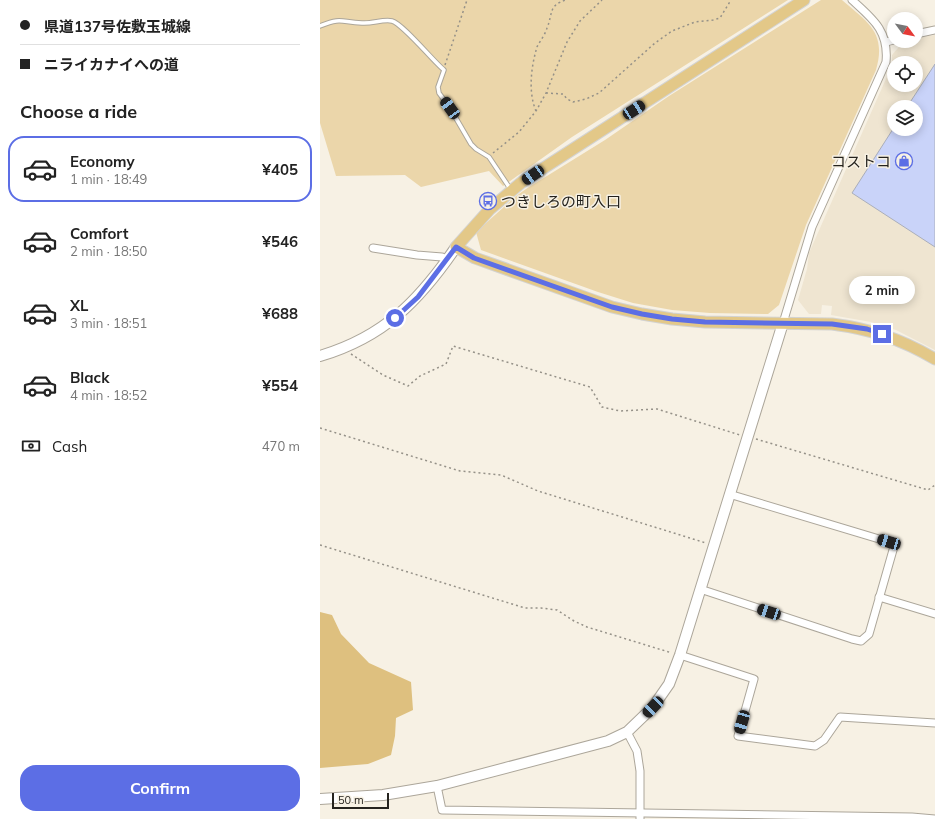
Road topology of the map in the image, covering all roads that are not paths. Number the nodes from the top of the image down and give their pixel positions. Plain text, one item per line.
1 (804, 0) edge
2 (852, 0) edge
3 (320, 26) edge
4 (935, 30) edge
5 (923, 33) edge
6 (886, 42) joint
7 (512, 190) junction
8 (456, 247) junction
9 (373, 248) dead end
10 (447, 259) junction
11 (783, 323) junction
12 (320, 356) edge
13 (935, 359) edge
14 (729, 494) junction
15 (700, 589) junction
16 (879, 597) junction
17 (935, 614) edge
18 (680, 655) junction
19 (935, 723) edge
20 (627, 732) junction
21 (436, 786) junction
22 (320, 799) edge
23 (640, 816) edge
24 (935, 819) edge

1 - 7 main road
2 - 6 street
3 - 7 lane
4 - 5 street
6 - 11 street
7 - 8 main road
8 - 10 street
8 - 11 main road
9 - 10 street
10 - 12 street
11 - 13 main road
11 - 14 street
14 - 15 street
14 - 16 street
15 - 16 street
15 - 18 street
16 - 17 street
18 - 19 street
18 - 20 street
20 - 21 street
20 - 23 street
21 - 22 street
21 - 23 street
23 - 24 street

